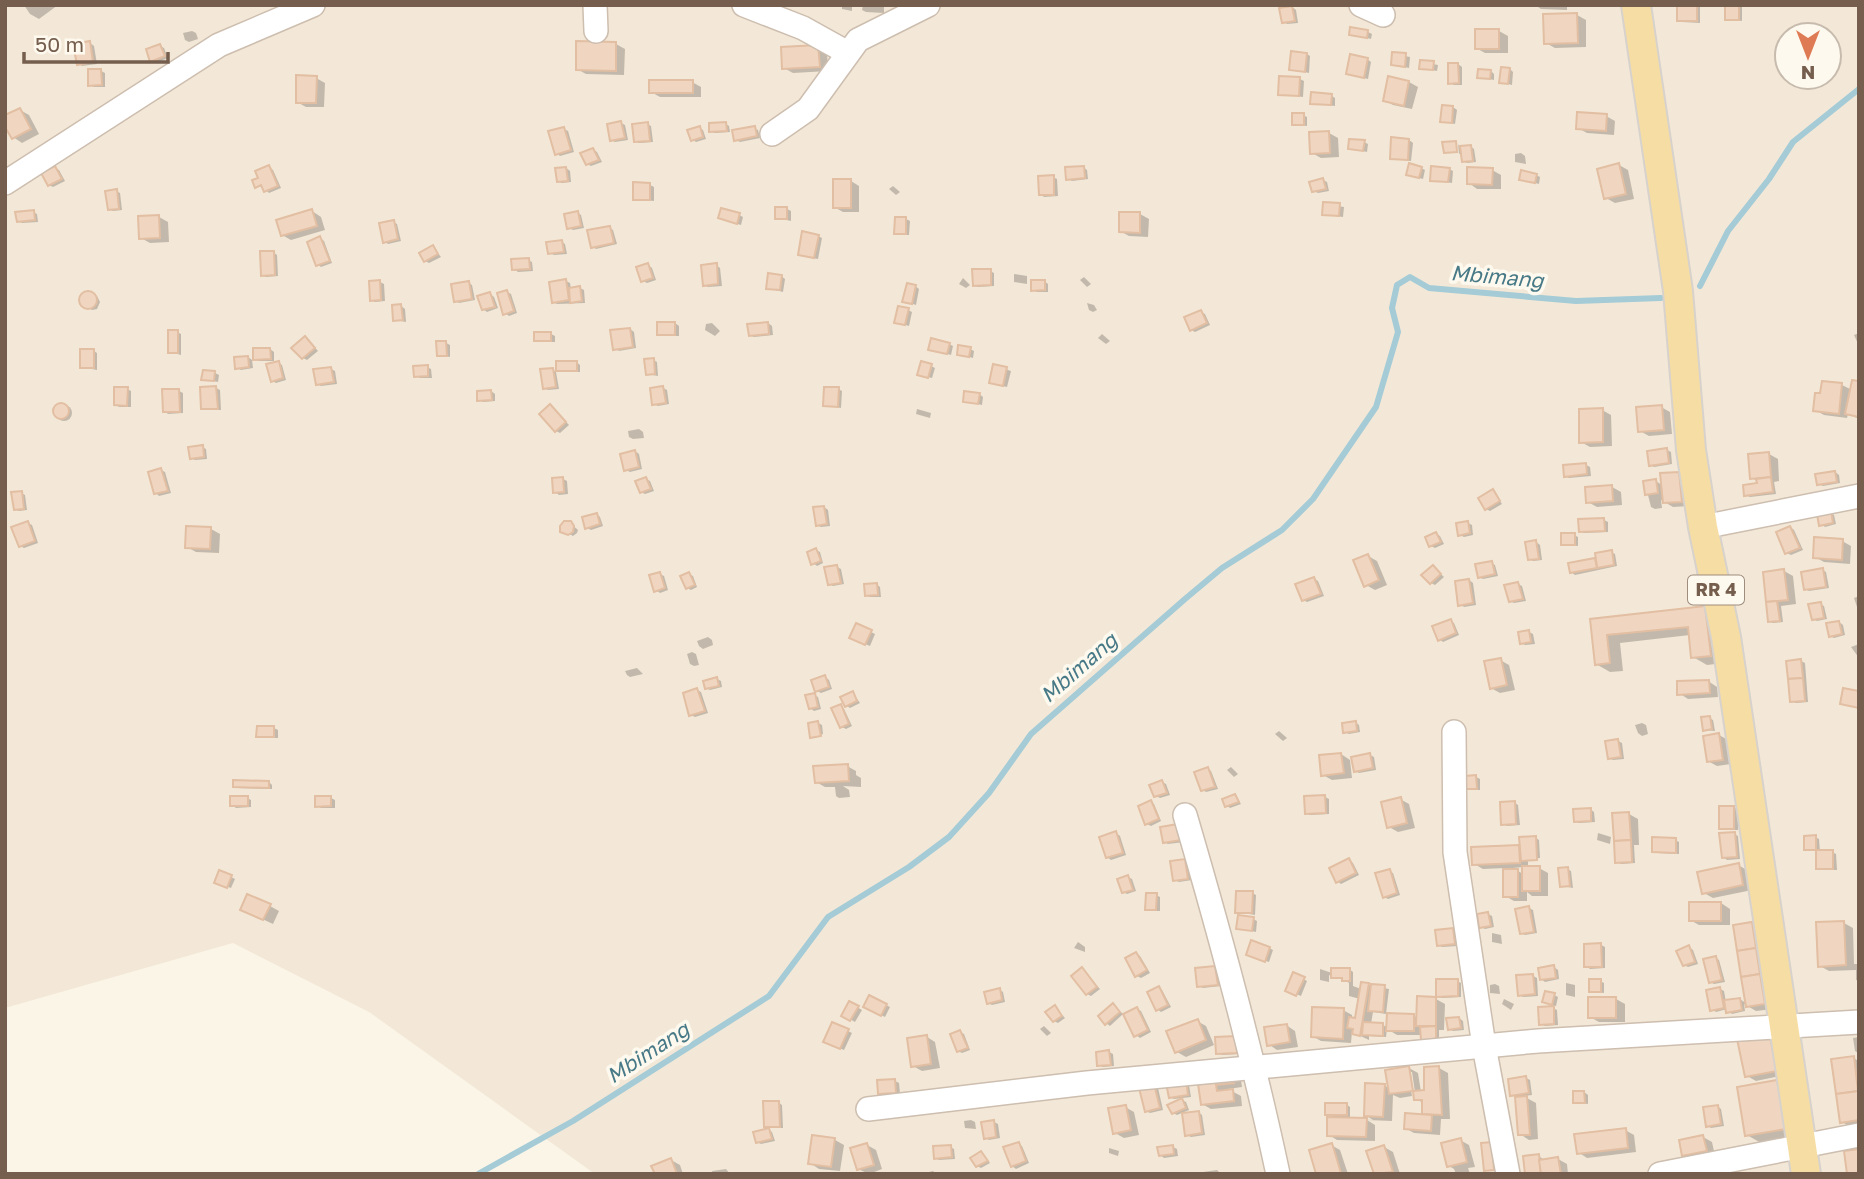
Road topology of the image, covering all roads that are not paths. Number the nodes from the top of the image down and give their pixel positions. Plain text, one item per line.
1 (313, 5) edge
2 (596, 5) edge
3 (744, 5) edge
4 (928, 5) edge
5 (1361, 5) edge
6 (1636, 5) edge
7 (1383, 15) dead end
8 (596, 31) dead end
9 (848, 53) junction
10 (772, 134) dead end
11 (5, 183) edge
12 (1859, 496) edge
13 (1703, 527) junction
14 (1454, 732) dead end
15 (1185, 815) dead end
16 (1859, 1022) edge
17 (1784, 1027) junction
18 (1484, 1046) junction
19 (1255, 1068) junction
20 (869, 1109) dead end
21 (1859, 1135) edge
22 (1800, 1145) junction
23 (1278, 1174) edge
24 (1508, 1174) edge
25 (1660, 1174) edge
26 (1805, 1174) edge

1 - 11 street
2 - 8 street
3 - 9 street
4 - 9 street
5 - 7 street
6 - 13 main road, RR 4
9 - 10 street
12 - 13 street
13 - 17 main road, RR 4
14 - 18 street
15 - 19 street
16 - 17 street
17 - 18 street
17 - 22 main road, RR 4
18 - 19 street
18 - 24 street
19 - 20 street
19 - 23 street
21 - 22 street
22 - 25 street
22 - 26 main road, RR 4

